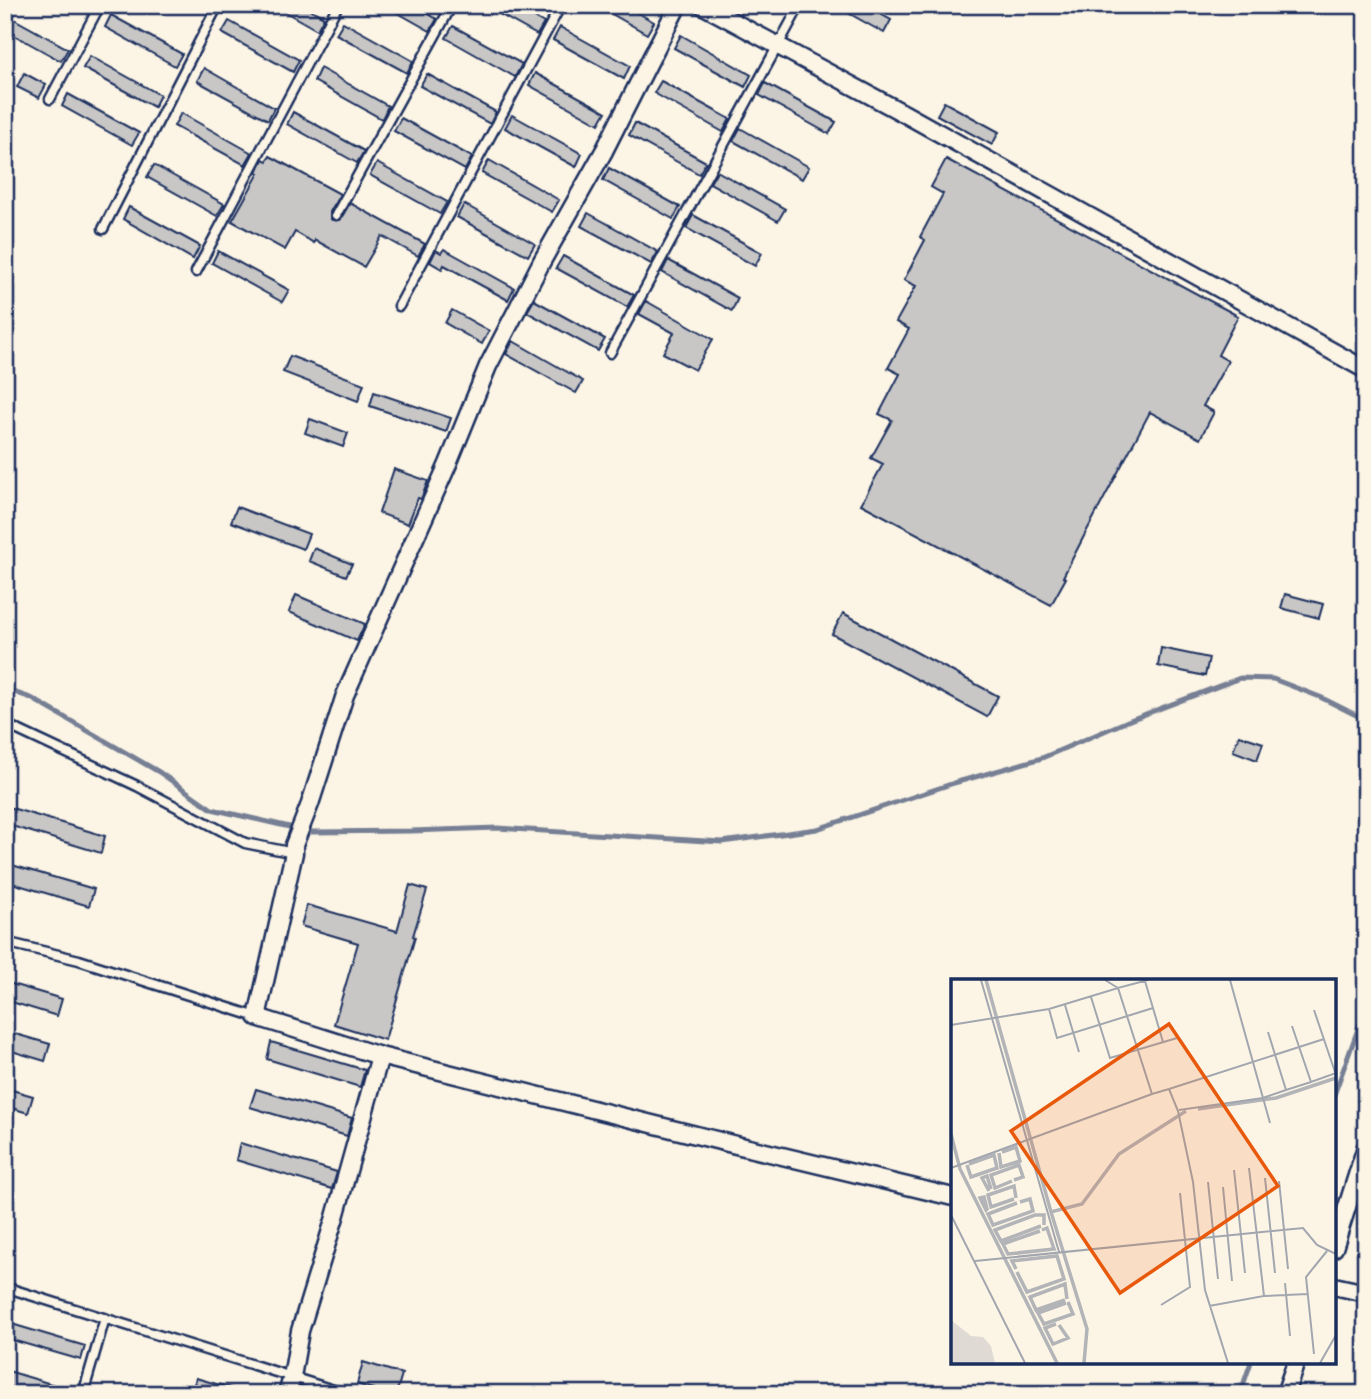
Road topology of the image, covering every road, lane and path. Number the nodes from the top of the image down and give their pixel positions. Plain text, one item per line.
1 (100, 5) edge
2 (218, 5) edge
3 (338, 5) edge
4 (452, 5) edge
5 (561, 5) edge
6 (678, 5) edge
7 (702, 5) edge
8 (800, 5) edge
9 (779, 46) junction
10 (50, 99) dead end
11 (336, 215) dead end
12 (103, 229) dead end
13 (196, 272) dead end
14 (399, 306) dead end
15 (610, 353) dead end
16 (1366, 370) edge
17 (5, 724) edge
18 (294, 849) junction
19 (5, 942) edge
20 (257, 1017) junction
21 (380, 1056) junction
22 (1366, 1147) edge
23 (951, 1197) edge
24 (1336, 1242) edge
25 (1336, 1286) edge
26 (8, 1288) dead end
27 (1366, 1293) edge
28 (105, 1318) junction
29 (1295, 1364) edge
30 (292, 1377) junction
31 (83, 1394) edge
32 (287, 1394) edge
33 (346, 1394) edge
34 (1285, 1394) edge

1 - 10 lane
2 - 12 lane
3 - 13 lane
4 - 11 lane
5 - 14 lane
6 - 18 street
7 - 9 street
8 - 9 lane
9 - 15 lane
9 - 16 street
17 - 18 lane
18 - 20 street
19 - 20 lane
20 - 21 street
21 - 23 street
21 - 30 street
22 - 24 street
25 - 27 street
26 - 28 lane
28 - 30 lane
28 - 31 lane
29 - 34 street
30 - 32 street
30 - 33 lane

